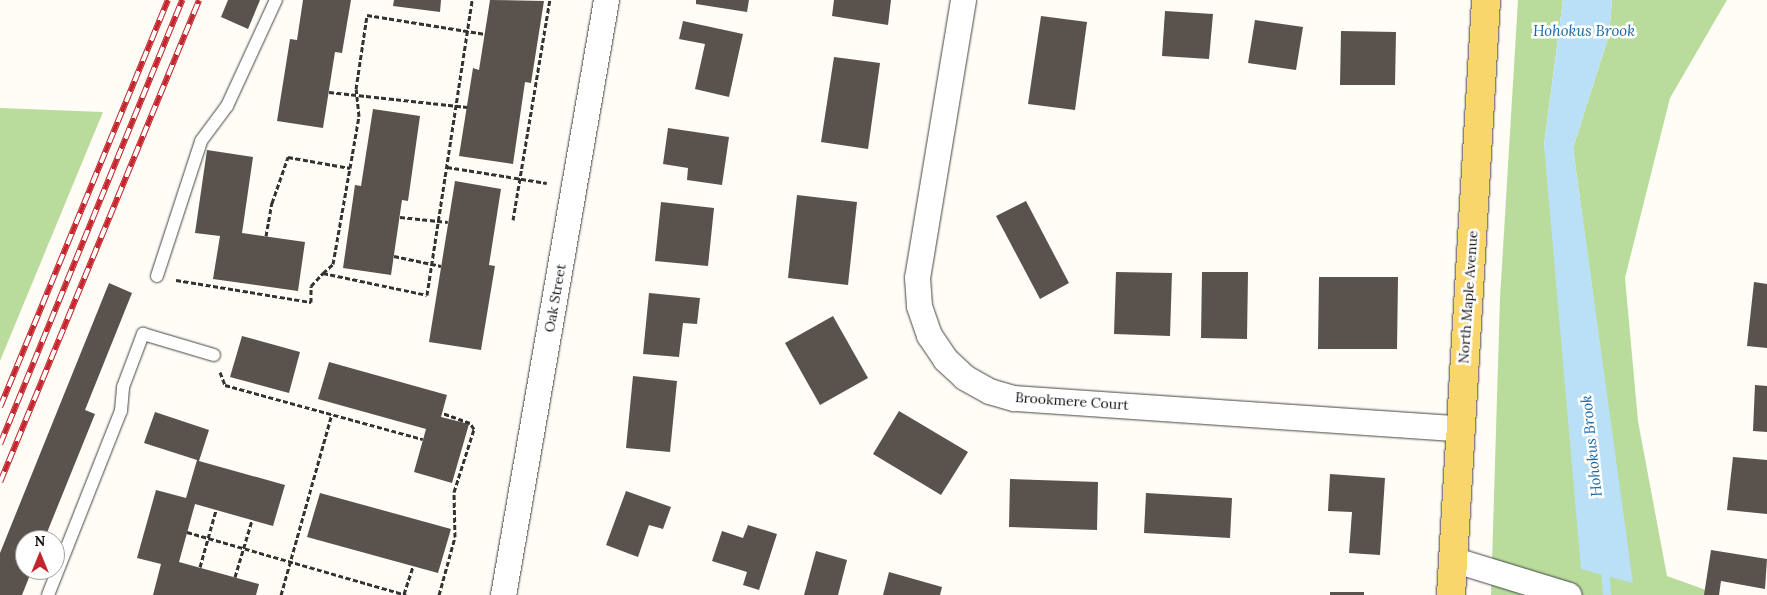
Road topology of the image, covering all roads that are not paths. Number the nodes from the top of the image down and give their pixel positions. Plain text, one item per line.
1 (276, 0) edge
2 (606, 0) edge
3 (963, 0) edge
4 (1486, 0) edge
5 (157, 276) road end
6 (214, 355) road end
7 (1459, 428) junction
8 (1452, 559) junction
9 (48, 595) edge
10 (504, 595) edge
11 (1451, 595) edge
12 (1569, 595) edge

1 - 5 lane
2 - 10 street, Oak Street
3 - 7 street, Brookmere Court
4 - 7 main road, North Maple Avenue
6 - 9 lane
7 - 8 main road, North Maple Avenue
8 - 11 main road, North Maple Avenue
8 - 12 street

